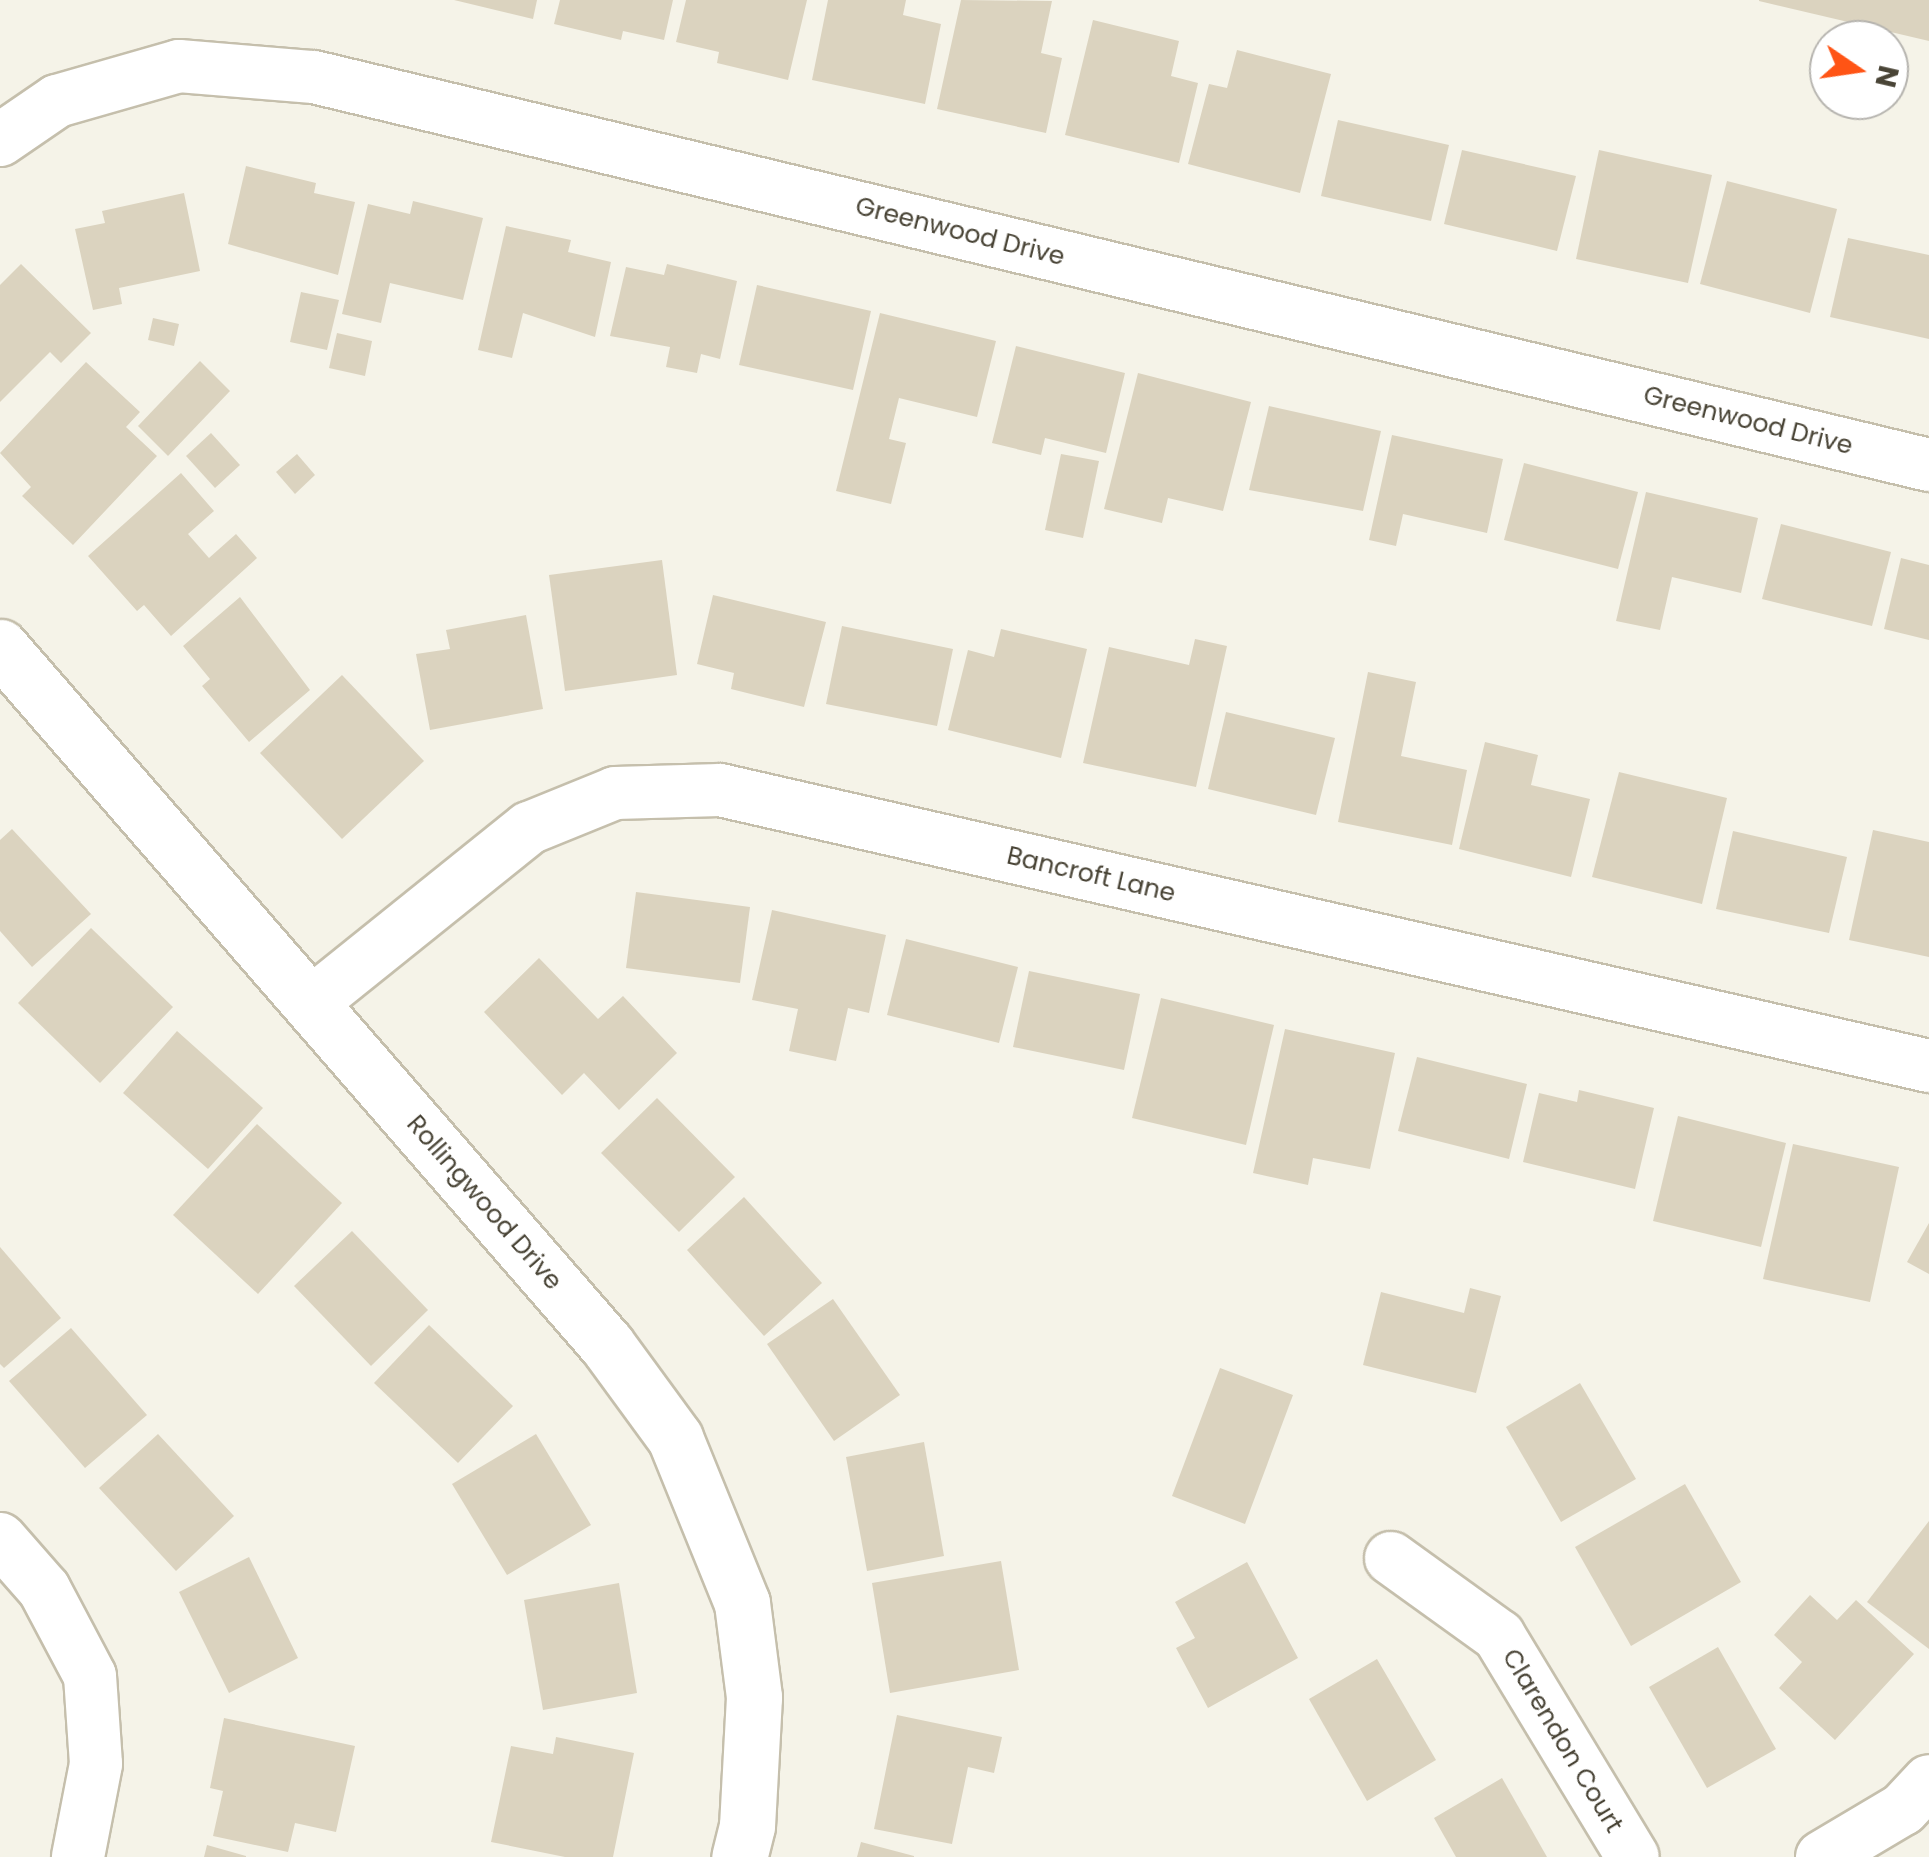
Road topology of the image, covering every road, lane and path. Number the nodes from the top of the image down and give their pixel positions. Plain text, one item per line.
1 (0, 140) edge
2 (1929, 464) edge
3 (0, 648) edge
4 (310, 1004) junction
5 (1929, 1066) edge
6 (0, 1539) edge
7 (1391, 1558) dead end
8 (1929, 1782) edge
9 (78, 1857) edge
10 (739, 1857) edge
11 (1632, 1857) edge
12 (1822, 1857) edge

1 - 2 street, Greenwood Drive
3 - 4 street, Rollingwood Drive
4 - 5 street, Bancroft Lane
4 - 10 street, Rollingwood Drive
6 - 9 street
7 - 11 street, Clarendon Court
8 - 12 street

